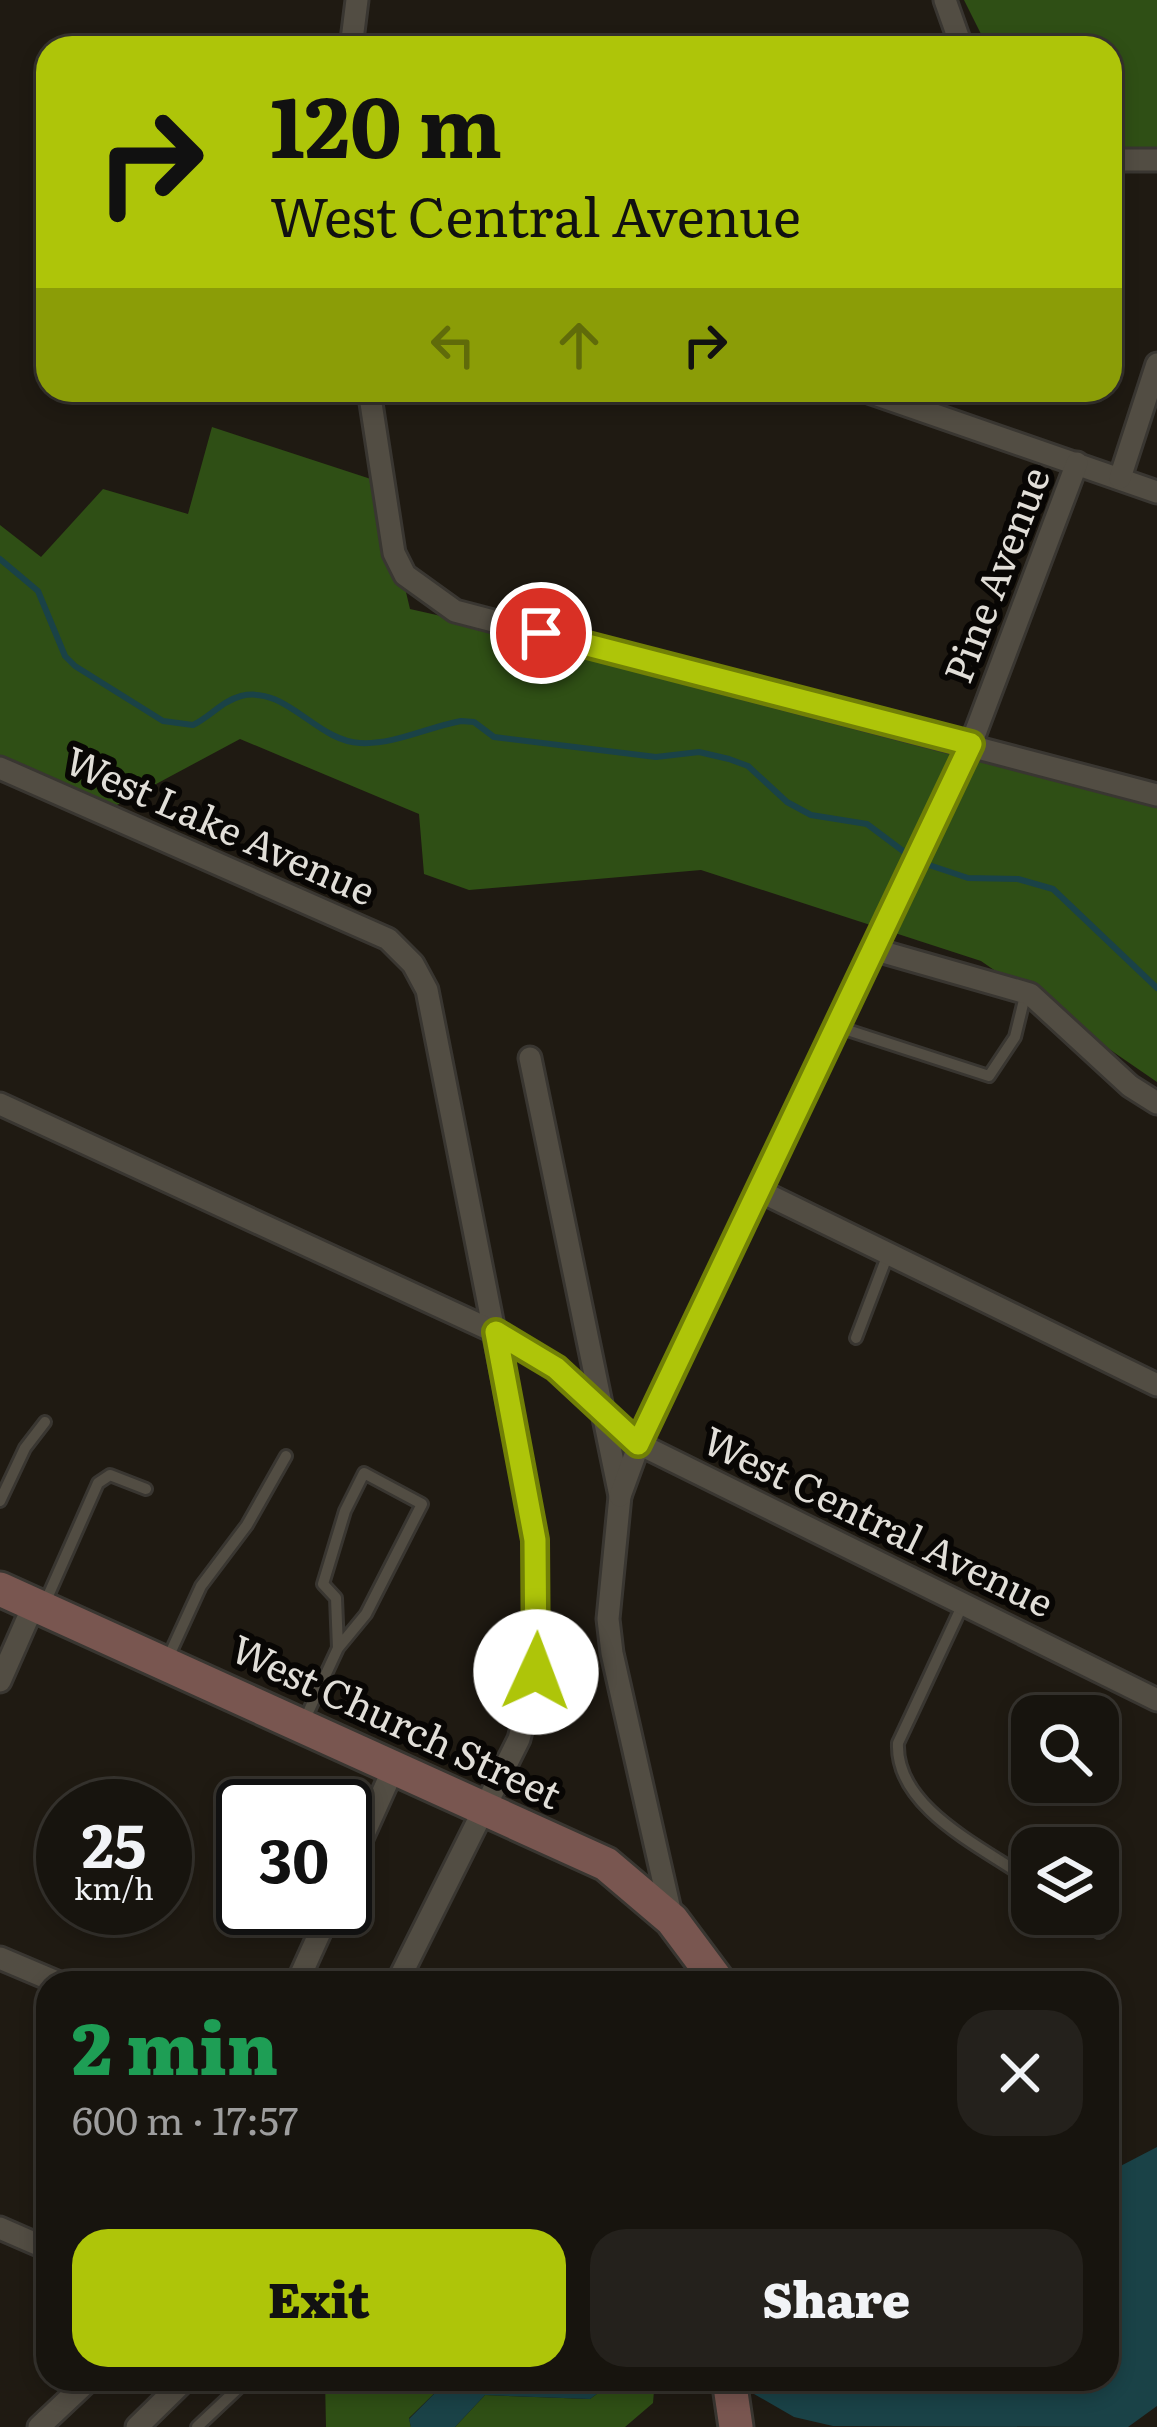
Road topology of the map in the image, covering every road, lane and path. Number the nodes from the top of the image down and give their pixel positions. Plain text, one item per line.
1 (357, 0) edge
2 (945, 0) edge
3 (352, 36) edge
4 (958, 36) edge
5 (1122, 160) edge
6 (1157, 160) edge
7 (1157, 364) edge
8 (371, 402) edge
9 (898, 402) edge
10 (1078, 463) junction
11 (1120, 478) junction
12 (1157, 491) edge
13 (971, 744) junction
14 (0, 768) edge
15 (1157, 795) edge
16 (876, 950) junction
17 (1026, 992) junction
18 (838, 1028) junction
19 (530, 1058) dead end
20 (1157, 1102) edge
21 (0, 1104) edge
22 (760, 1191) junction
23 (888, 1254) junction
24 (496, 1332) junction
25 (856, 1338) dead end
26 (1157, 1385) edge
27 (602, 1408) junction
28 (46, 1422) dead end
29 (638, 1444) junction
30 (286, 1456) dead end
31 (146, 1489) dead end
32 (620, 1496) junction
33 (0, 1501) edge
34 (0, 1588) edge
35 (963, 1604) junction
36 (38, 1606) junction
37 (338, 1648) junction
38 (166, 1663) junction
39 (0, 1681) edge
40 (1157, 1700) edge
41 (303, 1724) junction
42 (394, 1766) junction
43 (482, 1804) junction
44 (372, 1815) edge
45 (1011, 1867) edge
46 (672, 1920) junction
47 (319, 1935) edge
48 (0, 1958) edge
49 (302, 1971) edge
50 (403, 1971) edge
51 (710, 1971) edge
52 (36, 1973) edge
53 (0, 2228) edge
54 (36, 2244) edge
55 (77, 2391) edge
56 (174, 2391) edge
57 (235, 2391) edge
58 (39, 2427) edge
59 (137, 2427) edge
60 (197, 2427) edge

1 - 3 street
2 - 4 street
5 - 6 street
7 - 11 street
8 - 13 street
9 - 10 street
10 - 11 street
10 - 13 street, Pine Avenue
11 - 12 street
13 - 15 street
13 - 16 street, Pine Avenue
14 - 24 street, West Lake Avenue
16 - 17 street
16 - 18 street, Pine Avenue
17 - 18 lane
17 - 20 street
18 - 22 street, Pine Avenue
19 - 27 street
21 - 24 street, West Central Avenue
22 - 23 street
22 - 29 street, Pine Avenue
23 - 25 lane
23 - 26 street
24 - 27 street, West Central Avenue
24 - 43 street
27 - 29 street, West Central Avenue
27 - 32 street
28 - 33 lane
29 - 32 street, Pine Avenue
29 - 35 street, West Central Avenue
30 - 38 lane
31 - 36 lane
32 - 46 street
34 - 36 main road, West Church Street
35 - 40 street, West Central Avenue
35 - 45 lane
36 - 38 main road, West Church Street
36 - 39 street
37 - 37 lane
37 - 41 lane
38 - 41 main road, West Church Street
41 - 42 main road, West Church Street
42 - 43 main road, West Church Street
42 - 44 street
43 - 46 main road, West Church Street
43 - 50 street
46 - 51 main road, West Church Street
47 - 49 street
48 - 52 street
53 - 54 street
55 - 58 street
56 - 59 street
57 - 60 lane

